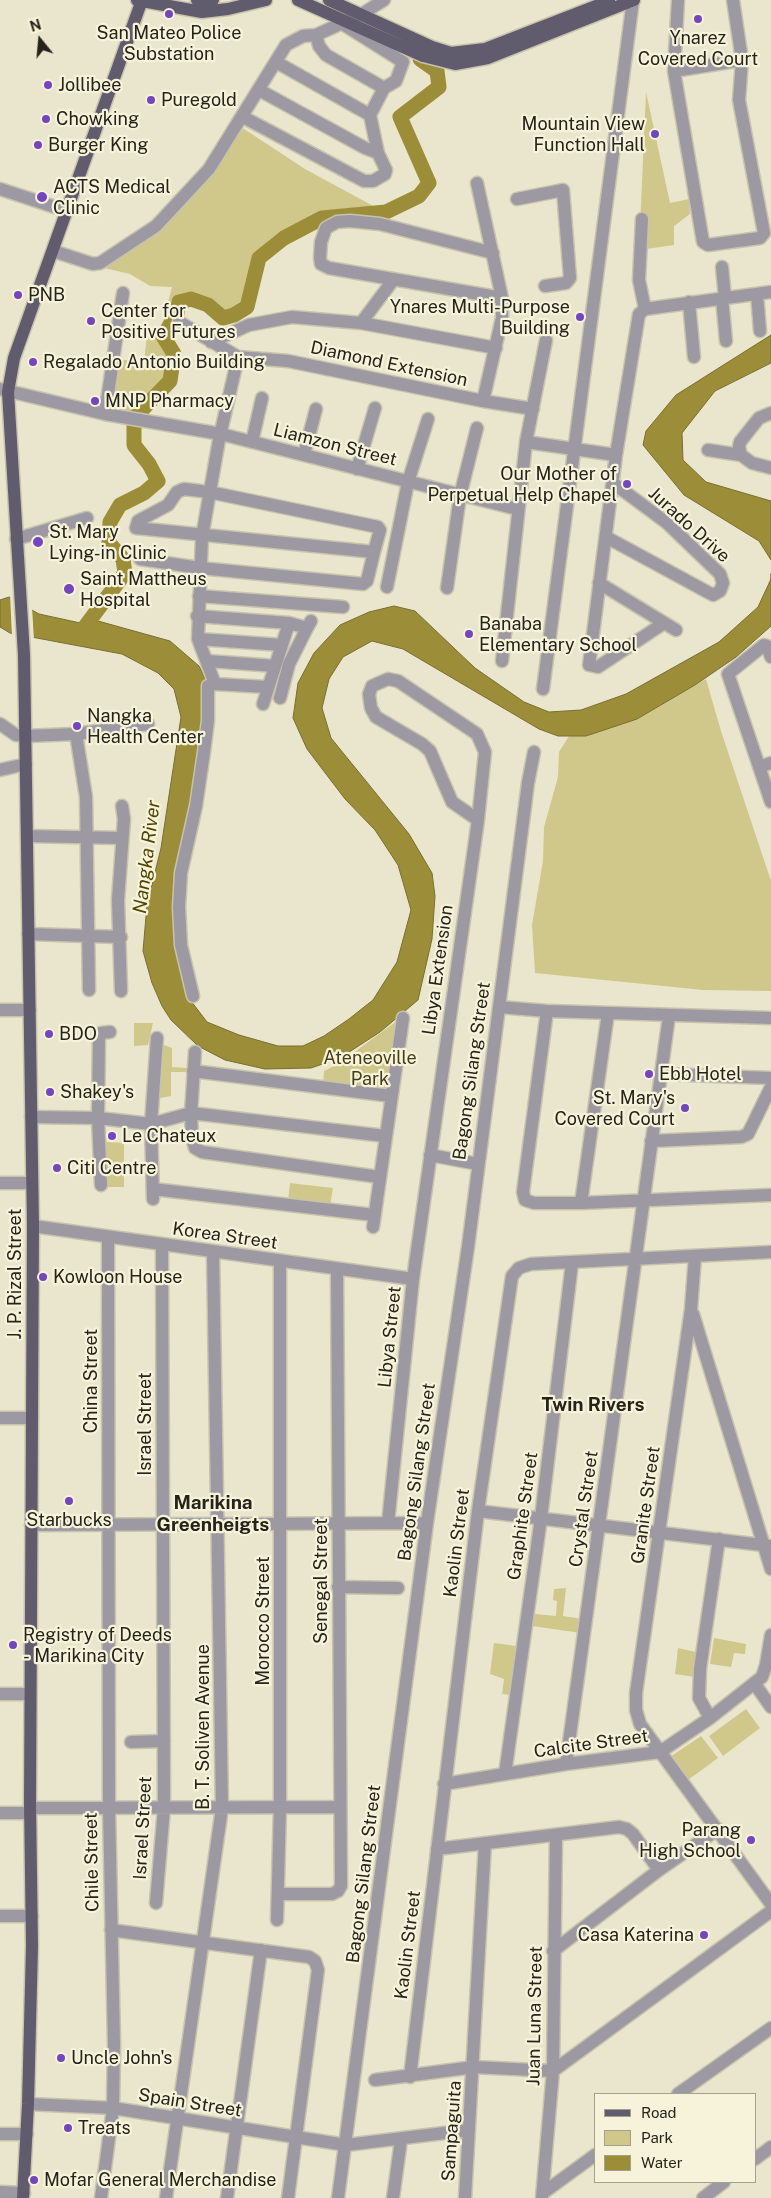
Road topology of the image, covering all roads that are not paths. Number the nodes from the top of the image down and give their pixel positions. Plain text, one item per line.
1 (141, 0) edge
2 (197, 0) edge
3 (213, 0) edge
4 (266, 0) edge
5 (298, 0) edge
6 (330, 0) edge
7 (384, 0) edge
8 (611, 0) edge
9 (634, 0) edge
10 (678, 0) edge
11 (733, 0) edge
12 (362, 14) junction
13 (343, 22) junction
14 (316, 36) junction
15 (742, 60) junction
16 (276, 62) junction
17 (674, 71) junction
18 (384, 88) junction
19 (259, 90) junction
20 (370, 115) junction
21 (243, 117) junction
22 (378, 152) junction
23 (477, 183) dead end
24 (1, 192) edge
25 (517, 200) dead end
26 (67, 211) junction
27 (642, 218) dead end
28 (53, 251) junction
29 (493, 253) junction
30 (722, 268) dead end
31 (394, 279) junction
32 (545, 286) dead end
33 (771, 292) edge
34 (123, 293) dead end
35 (756, 294) junction
36 (502, 298) junction
37 (724, 298) junction
38 (689, 302) junction
39 (644, 309) junction
40 (179, 322) dead end
41 (361, 323) junction
42 (760, 331) dead end
43 (546, 340) dead end
44 (726, 341) dead end
45 (211, 342) junction
46 (496, 348) junction
47 (238, 357) junction
48 (694, 357) dead end
49 (4, 391) edge
50 (262, 398) dead end
51 (483, 401) junction
52 (375, 408) dead end
53 (316, 409) dead end
54 (532, 409) junction
55 (771, 413) edge
56 (105, 414) junction
57 (428, 419) dead end
58 (477, 428) dead end
59 (221, 434) junction
60 (252, 442) junction
61 (526, 442) junction
62 (574, 449) junction
63 (708, 450) dead end
64 (304, 455) junction
65 (616, 455) junction
66 (741, 455) junction
67 (771, 468) edge
68 (357, 469) junction
69 (408, 482) junction
70 (613, 483) junction
71 (209, 492) junction
72 (460, 496) junction
73 (517, 509) junction
74 (87, 518) dead end
75 (202, 537) junction
76 (606, 537) junction
77 (16, 539) junction
78 (374, 552) junction
79 (140, 559) dead end
80 (200, 568) junction
81 (599, 583) junction
82 (386, 587) dead end
83 (447, 588) dead end
84 (199, 596) junction
85 (343, 607) dead end
86 (197, 616) junction
87 (289, 623) junction
88 (198, 639) junction
89 (282, 645) junction
90 (769, 651) edge
91 (208, 661) junction
92 (502, 661) dead end
93 (275, 666) junction
94 (215, 684) junction
95 (268, 687) junction
96 (543, 689) dead end
97 (280, 698) dead end
98 (263, 704) dead end
99 (0, 724) edge
100 (148, 724) dead end
101 (76, 734) junction
102 (25, 736) junction
103 (534, 752) dead end
104 (26, 764) junction
105 (765, 765) edge
106 (0, 770) edge
107 (771, 802) edge
108 (122, 806) dead end
109 (478, 820) junction
110 (27, 836) junction
111 (87, 838) junction
112 (122, 838) junction
113 (28, 934) junction
114 (88, 935) junction
115 (120, 938) junction
116 (89, 990) dead end
117 (121, 991) dead end
118 (194, 996) dead end
119 (499, 1007) junction
120 (0, 1010) edge
121 (30, 1010) junction
122 (547, 1012) junction
123 (608, 1013) junction
124 (669, 1016) junction
125 (403, 1018) dead end
126 (771, 1018) edge
127 (110, 1032) dead end
128 (157, 1038) dead end
129 (195, 1052) dead end
130 (193, 1071) junction
131 (661, 1074) junction
132 (771, 1078) edge
133 (771, 1087) edge
134 (391, 1096) junction
135 (190, 1113) junction
136 (31, 1117) junction
137 (98, 1118) junction
138 (151, 1124) junction
139 (385, 1136) junction
140 (651, 1141) junction
141 (430, 1155) junction
142 (478, 1164) junction
143 (379, 1177) junction
144 (0, 1183) edge
145 (32, 1183) junction
146 (101, 1185) dead end
147 (771, 1195) edge
148 (643, 1201) junction
149 (581, 1203) junction
150 (33, 1226) junction
151 (108, 1237) junction
152 (162, 1245) junction
153 (213, 1252) junction
154 (771, 1252) edge
155 (695, 1256) junction
156 (636, 1258) junction
157 (280, 1262) junction
158 (572, 1263) junction
159 (337, 1270) junction
160 (413, 1279) junction
161 (691, 1309) junction
162 (0, 1418) edge
163 (32, 1418) junction
164 (478, 1511) junction
165 (541, 1518) junction
166 (388, 1523) junction
167 (427, 1523) junction
168 (109, 1524) junction
169 (163, 1524) junction
170 (218, 1524) junction
171 (280, 1524) junction
172 (338, 1524) junction
173 (31, 1525) junction
174 (600, 1525) junction
175 (661, 1532) junction
176 (720, 1539) junction
177 (768, 1545) edge
178 (771, 1569) edge
179 (338, 1587) junction
180 (398, 1588) dead end
181 (771, 1635) edge
182 (769, 1664) edge
183 (754, 1684) junction
184 (0, 1694) edge
185 (30, 1694) junction
186 (771, 1707) edge
187 (710, 1718) junction
188 (164, 1741) junction
189 (131, 1742) dead end
190 (660, 1752) junction
191 (566, 1764) junction
192 (505, 1774) junction
193 (444, 1784) junction
194 (280, 1807) junction
195 (340, 1807) junction
196 (109, 1808) junction
197 (164, 1808) junction
198 (222, 1808) junction
199 (30, 1811) junction
200 (0, 1813) edge
201 (718, 1829) junction
202 (556, 1835) junction
203 (485, 1843) junction
204 (437, 1849) junction
205 (659, 1870) junction
206 (278, 1894) junction
207 (156, 1904) dead end
208 (771, 1904) edge
209 (771, 1911) edge
210 (0, 1916) edge
211 (32, 1916) junction
212 (277, 1920) dead end
213 (111, 1930) junction
214 (203, 1943) junction
215 (261, 1950) junction
216 (553, 1951) junction
217 (771, 2028) edge
218 (474, 2067) junction
219 (553, 2071) junction
220 (410, 2077) junction
221 (375, 2080) dead end
222 (679, 2093) edge
223 (28, 2104) junction
224 (113, 2108) junction
225 (178, 2117) junction
226 (237, 2128) junction
227 (470, 2130) junction
228 (0, 2134) edge
229 (27, 2134) junction
230 (296, 2137) junction
231 (401, 2140) junction
232 (346, 2145) junction
233 (771, 2147) edge
234 (594, 2156) edge
235 (756, 2158) edge
236 (723, 2183) edge
237 (0, 2192) edge
238 (24, 2195) edge
239 (543, 2196) edge
240 (101, 2198) edge
241 (166, 2198) edge
242 (227, 2198) edge
243 (288, 2198) edge
244 (338, 2198) edge
245 (394, 2198) edge
246 (465, 2198) edge
247 (703, 2198) edge

1 - 4 main road
1 - 26 main road, J. P. Rizal Street
2 - 3 main road
5 - 13 main road
6 - 12 main road
7 - 12 street
8 - 12 main road
9 - 13 main road
9 - 62 street
10 - 17 street
11 - 15 street
12 - 13 street
13 - 14 street
13 - 18 street
14 - 16 street
14 - 18 street
15 - 17 street
15 - 17 street
16 - 19 street
16 - 20 street
18 - 20 street
19 - 21 street
19 - 22 street
20 - 22 street
21 - 22 street
21 - 28 street
23 - 29 street
24 - 26 street
25 - 32 street
26 - 28 main road, J. P. Rizal Street
27 - 39 street
28 - 49 main road, J. P. Rizal Street
29 - 31 street
29 - 36 street
30 - 37 street
31 - 36 street
31 - 41 street
33 - 35 street
34 - 56 street
35 - 37 street
35 - 42 street
36 - 46 street
37 - 38 street
37 - 44 street
38 - 39 street
38 - 48 street
39 - 65 street
40 - 45 street
41 - 45 street
41 - 46 street
43 - 54 street
45 - 47 street
46 - 51 street
47 - 51 street, Diamond Extension
47 - 59 street
49 - 56 street, Liamzon Street
49 - 77 main road, J. P. Rizal Street
50 - 60 street
51 - 54 street, Diamond Extension
52 - 68 street
53 - 64 street
54 - 61 street
55 - 66 street
56 - 59 street, Liamzon Street
57 - 69 street
58 - 72 street
59 - 60 street, Liamzon Street
59 - 71 street
60 - 64 street, Liamzon Street
61 - 62 street
61 - 73 street
62 - 65 street
62 - 96 street
63 - 66 street
64 - 68 street, Liamzon Street
65 - 70 street
66 - 67 street
68 - 69 street, Liamzon Street
69 - 72 street, Liamzon Street
69 - 82 street
70 - 76 street
70 - 76 street, Jurado Drive
71 - 75 street
71 - 75 street
71 - 78 street
72 - 73 street, Liamzon Street
72 - 83 street
73 - 92 street
74 - 77 street
75 - 78 street
75 - 80 street
76 - 81 street
77 - 102 main road, J. P. Rizal Street
78 - 80 street
79 - 80 street
80 - 84 street
81 - 81 street
84 - 85 street
84 - 86 street
86 - 87 street
86 - 88 street
87 - 89 street
87 - 97 street
88 - 89 street
88 - 91 street
89 - 93 street
90 - 105 street
91 - 93 street
91 - 94 street
93 - 95 street
94 - 95 street
94 - 118 street
95 - 98 street
99 - 102 street
100 - 101 street
101 - 102 street
101 - 111 street
102 - 104 main road, J. P. Rizal Street
103 - 119 street, Bagong Silang Street
104 - 106 street
104 - 110 main road, J. P. Rizal Street
105 - 107 street
108 - 112 street
109 - 109 street, Libya Extension
109 - 141 street, Libya Extension
110 - 111 street
110 - 113 main road, J. P. Rizal Street
111 - 112 street
111 - 114 street
112 - 115 street
113 - 114 street
113 - 121 main road, J. P. Rizal Street
114 - 115 street
114 - 116 street
115 - 117 street
119 - 122 street
119 - 142 street, Bagong Silang Street
120 - 121 street
121 - 136 main road, J. P. Rizal Street
122 - 123 street
122 - 149 street
123 - 124 street
123 - 149 street
124 - 126 street
124 - 131 street, Crystal Street
125 - 134 street
127 - 137 street
128 - 138 street
129 - 130 street
130 - 134 street
130 - 135 street
131 - 132 street
131 - 140 street, Crystal Street
133 - 140 street
134 - 139 street
135 - 138 street
135 - 139 street
135 - 143 street
136 - 137 street
136 - 145 main road, J. P. Rizal Street
137 - 138 street
137 - 146 street
138 - 143 street
139 - 143 street
140 - 148 street, Crystal Street
141 - 142 street
141 - 160 street, Libya Street
142 - 167 street, Bagong Silang Street
144 - 145 street
145 - 150 main road, J. P. Rizal Street
147 - 148 street
148 - 149 street
148 - 156 street, Crystal Street
150 - 151 street, Korea Street
150 - 163 main road, J. P. Rizal Street
151 - 152 street, Korea Street
151 - 168 street, China Street
152 - 153 street, Korea Street
152 - 169 street, Israel Street
153 - 157 street, Korea Street
153 - 170 street, B. T. Soliven Avenue
154 - 155 street, Kaolin Street
155 - 156 street, Kaolin Street
155 - 161 street, Granite Street
156 - 158 street, Kaolin Street
156 - 174 street, Crystal Street
157 - 159 street, Korea Street
157 - 171 street, Morocco Street
158 - 164 street, Kaolin Street
158 - 165 street, Graphite Street
159 - 160 street, Korea Street
159 - 172 street, Senegal Street
160 - 166 street, Libya Street
161 - 175 street, Granite Street
161 - 177 street
162 - 163 street
163 - 173 main road, J. P. Rizal Street
164 - 165 street
164 - 193 street, Kaolin Street
165 - 174 street
165 - 192 street, Graphite Street
166 - 167 street
166 - 172 street
167 - 232 street, Bagong Silang Street
168 - 169 street
168 - 173 street
168 - 196 street, Chile Street
169 - 170 street
169 - 188 street, Israel Street
170 - 171 street
170 - 198 street, B. T. Soliven Avenue
171 - 172 street
171 - 194 street, Morocco Street
172 - 179 street, Senegal Street
173 - 185 main road, J. P. Rizal Street
174 - 175 street
174 - 191 street, Crystal Street
175 - 176 street
175 - 190 street, Granite Street
176 - 177 street
176 - 187 street
177 - 178 street
179 - 180 street
179 - 195 street, Senegal Street
181 - 182 street
182 - 183 street, Calcite Street
183 - 186 street
183 - 187 street, Calcite Street
184 - 185 street
185 - 199 main road, J. P. Rizal Street
187 - 190 street, Calcite Street
188 - 189 street
188 - 197 street, Israel Street
190 - 191 street, Calcite Street
190 - 201 street, Granite Street
191 - 192 street, Calcite Street
192 - 193 street, Calcite Street
193 - 204 street, Kaolin Street
194 - 195 street
194 - 198 street
194 - 206 street, Morocco Street
195 - 206 street, Senegal Street
196 - 197 street
196 - 199 street
196 - 213 street, Chile Street
197 - 198 street
197 - 207 street, Israel Street
198 - 214 street, B. T. Soliven Avenue
199 - 200 street
199 - 211 main road, J. P. Rizal Street
201 - 205 street
201 - 208 street, Granite Street
202 - 203 street
202 - 205 street
202 - 216 street, Juan Luna Street
203 - 204 street
203 - 218 street, Sampaguita
204 - 220 street, Kaolin Street
205 - 216 street
206 - 212 street, Morocco Street
209 - 219 street
210 - 211 street
211 - 223 main road, J. P. Rizal Street
213 - 214 street
213 - 224 street, Chile Street
214 - 215 street
214 - 225 street, B. T. Soliven Avenue
215 - 226 street
215 - 230 street
216 - 219 street, Juan Luna Street
217 - 222 street
218 - 219 street
218 - 220 street
218 - 227 street, Sampaguita
219 - 239 street, Juan Luna Street
220 - 221 street
223 - 224 street, Spain Street
223 - 229 main road, J. P. Rizal Street
224 - 225 street, Spain Street
224 - 240 street, Chile Street
225 - 226 street, Spain Street
225 - 241 street, B. T. Soliven Avenue
226 - 230 street, Spain Street
226 - 242 street
227 - 231 street, Spain Street
227 - 246 street, Sampaguita
228 - 229 street
229 - 238 main road, J. P. Rizal Street
230 - 232 street, Spain Street
230 - 243 street
231 - 232 street, Spain Street
231 - 245 street
232 - 244 street, Bagong Silang Street
233 - 235 street
234 - 239 street
236 - 247 street
237 - 238 street

